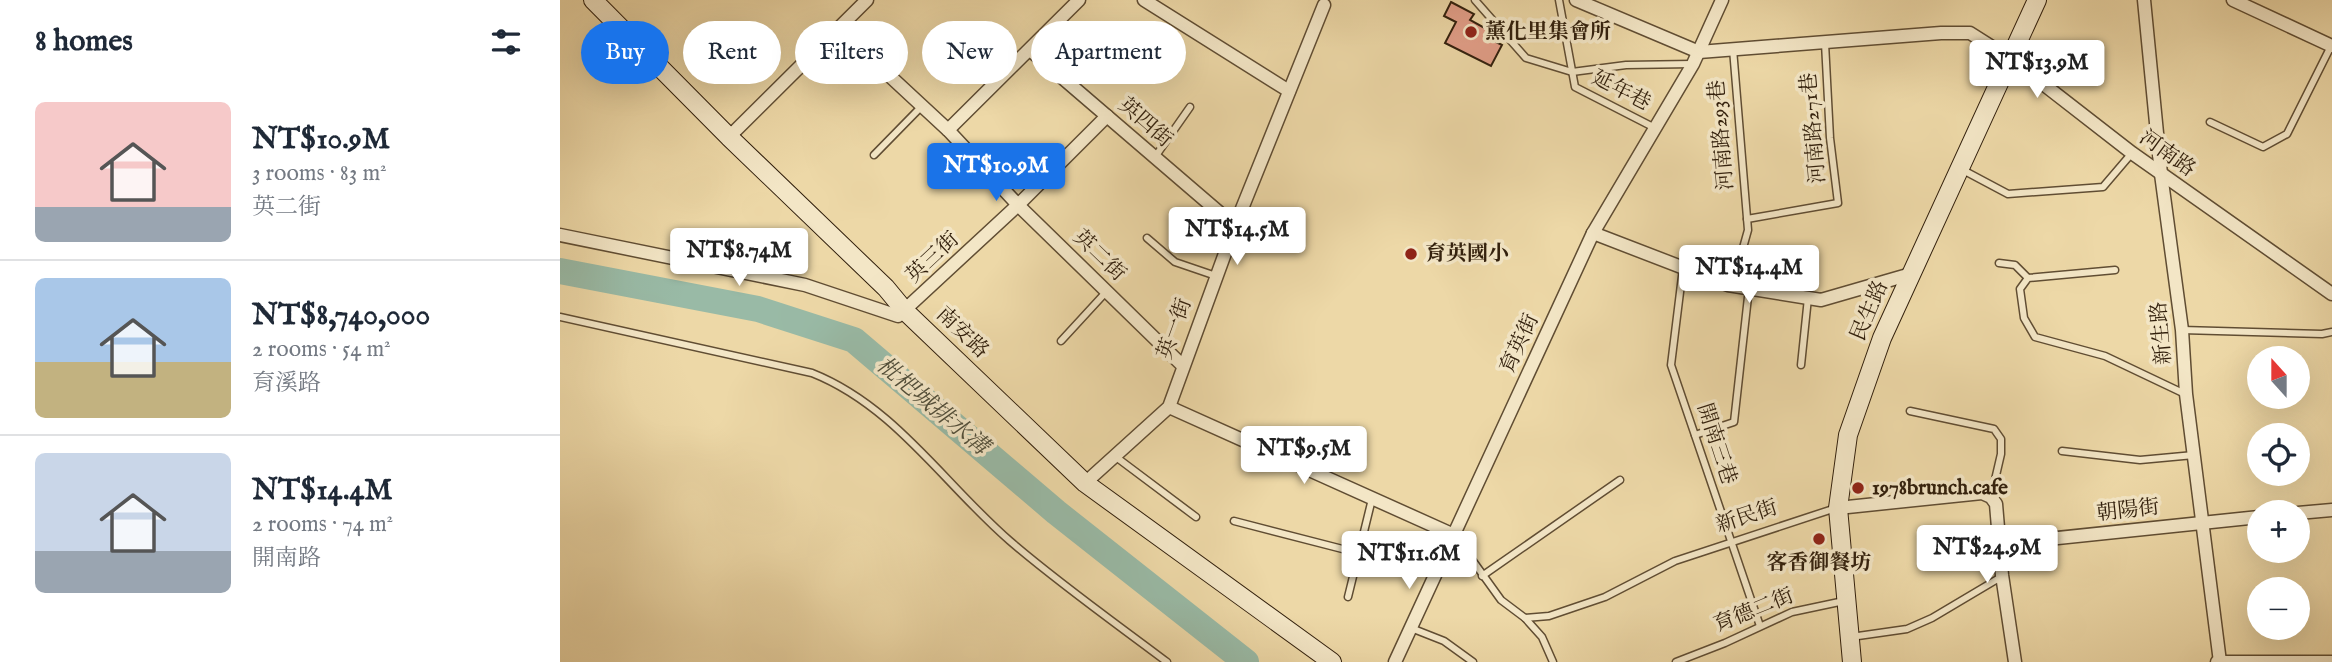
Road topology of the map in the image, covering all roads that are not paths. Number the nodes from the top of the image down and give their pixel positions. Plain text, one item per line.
1 (593, 0) edge
2 (867, 0) edge
3 (1079, 0) edge
4 (1144, 0) edge
5 (1475, 0) edge
6 (1559, 0) edge
7 (1576, 0) edge
8 (1723, 0) edge
9 (2037, 0) edge
10 (2144, 0) edge
11 (2233, 0) edge
12 (1320, 3) edge
13 (1162, 4) edge
14 (845, 21) edge
15 (1825, 41) junction
16 (2332, 45) edge
17 (1733, 48) junction
18 (1030, 50) junction
19 (1699, 52) junction
20 (2011, 59) junction
21 (1693, 64) junction
22 (795, 71) edge
23 (1572, 72) junction
24 (898, 84) edge
25 (1289, 91) junction
26 (922, 106) junction
27 (1190, 107) dead end
28 (1107, 116) junction
29 (2210, 122) dead end
30 (1656, 128) junction
31 (948, 131) junction
32 (730, 137) junction
33 (2132, 153) junction
34 (874, 155) dead end
35 (1155, 158) junction
36 (1959, 168) junction
37 (2161, 174) junction
38 (1018, 205) junction
39 (1747, 219) junction
40 (1235, 226) junction
41 (1593, 233) junction
42 (560, 235) edge
43 (1147, 238) dead end
44 (1999, 263) dead end
45 (1684, 268) junction
46 (2115, 270) dead end
47 (1911, 274) junction
48 (1216, 276) junction
49 (2028, 278) junction
50 (1728, 285) junction
51 (1749, 288) junction
52 (1107, 291) junction
53 (2332, 295) edge
54 (1808, 298) junction
55 (905, 311) junction
56 (560, 317) edge
57 (2182, 330) junction
58 (2332, 332) edge
59 (1062, 341) dead end
60 (1182, 365) junction
61 (1801, 365) dead end
62 (2186, 394) junction
63 (1168, 407) junction
64 (1910, 411) dead end
65 (1695, 435) junction
66 (2062, 451) dead end
67 (2194, 454) junction
68 (1116, 457) junction
69 (1620, 480) dead end
70 (1086, 483) junction
71 (1991, 497) junction
72 (1372, 499) junction
73 (1838, 508) junction
74 (2332, 510) edge
75 (2310, 512) edge
76 (1196, 517) dead end
77 (2247, 518) edge
78 (1234, 521) dead end
79 (2203, 522) junction
80 (1454, 535) junction
81 (1731, 543) junction
82 (2000, 544) junction
83 (1358, 553) junction
84 (2002, 575) junction
85 (1482, 576) junction
86 (1348, 597) dead end
87 (1846, 600) junction
88 (1525, 618) junction
89 (1760, 626) junction
90 (1410, 628) junction
91 (1849, 638) junction
92 (1167, 662) edge
93 (1332, 662) edge
94 (1395, 662) edge
95 (1473, 662) edge
96 (1553, 662) edge
97 (1676, 662) edge
98 (1852, 662) edge
99 (2015, 662) edge
100 (2219, 662) edge
101 (2332, 662) edge

1 - 32 street, 南安路
2 - 14 street
3 - 18 street
4 - 13 street
5 - 23 lane
6 - 23 lane, 延年巷
7 - 19 street, 河南路
8 - 19 street, 育英街
9 - 20 street, 民生路
10 - 37 street, 新生路
11 - 16 street
12 - 25 street, 英一街
13 - 25 street
15 - 17 street, 河南路
15 - 20 street, 河南路
15 - 39 lane, 河南路271巷
16 - 29 lane
17 - 19 street, 河南路
17 - 39 lane, 河南路293巷
18 - 28 street, 英四街
18 - 31 street
19 - 21 street, 育英街
20 - 33 street, 河南路
20 - 36 street, 民生路
21 - 23 lane
21 - 30 street, 育英街
22 - 32 street
23 - 30 lane, 延年巷
24 - 26 street, 英二街
25 - 40 street, 英一街
26 - 31 street, 英二街
26 - 34 lane
27 - 35 lane
28 - 35 street, 英四街
28 - 38 street, 英三街
30 - 41 street, 育英街
31 - 38 street, 英二街
32 - 55 street, 南安路
33 - 36 lane
33 - 37 street, 河南路
35 - 40 street, 英四街
36 - 47 street, 民生路
37 - 53 street, 河南路
37 - 57 street, 新生路
38 - 52 street, 英二街
38 - 55 street, 英三街
39 - 50 lane, 河南路293巷
40 - 48 street, 英一街
41 - 45 street
41 - 80 street, 育英街
42 - 55 street
43 - 48 lane
44 - 49 lane
45 - 50 street
45 - 65 lane, 開南三巷
46 - 49 lane
47 - 54 street
47 - 73 street, 民生路
48 - 60 street, 英一街
49 - 62 lane
50 - 51 street
51 - 54 street
51 - 65 lane
52 - 59 lane
52 - 60 street, 英二街
54 - 61 lane
55 - 70 street, 南安路
56 - 92 lane
57 - 58 lane
57 - 62 street, 新生路
60 - 63 street, 英一街
62 - 67 street, 新生路
63 - 68 street, 英一街
63 - 72 street
64 - 71 lane
65 - 81 lane, 開南三巷
66 - 67 lane
67 - 79 street, 新生路
68 - 70 street, 英一街
68 - 76 lane
69 - 85 lane
70 - 93 street, 南安路
71 - 73 street, 新民街
71 - 82 street
72 - 80 street
72 - 83 lane
73 - 81 lane, 新民街
73 - 87 street, 民生路
74 - 75 street
77 - 79 street, 朝陽街
78 - 83 lane
79 - 82 street, 朝陽街
79 - 100 street, 新生路
80 - 85 lane
80 - 90 street, 育英街
81 - 88 lane, 新民街
81 - 89 lane, 開南三巷
82 - 84 street
83 - 86 lane
84 - 91 lane
84 - 99 street
85 - 88 lane
87 - 89 lane, 育德二街
87 - 91 street, 民生路
88 - 96 lane
89 - 97 lane, 育德二街
90 - 94 street, 育英街
90 - 95 lane
91 - 98 street, 民生路
100 - 101 street

